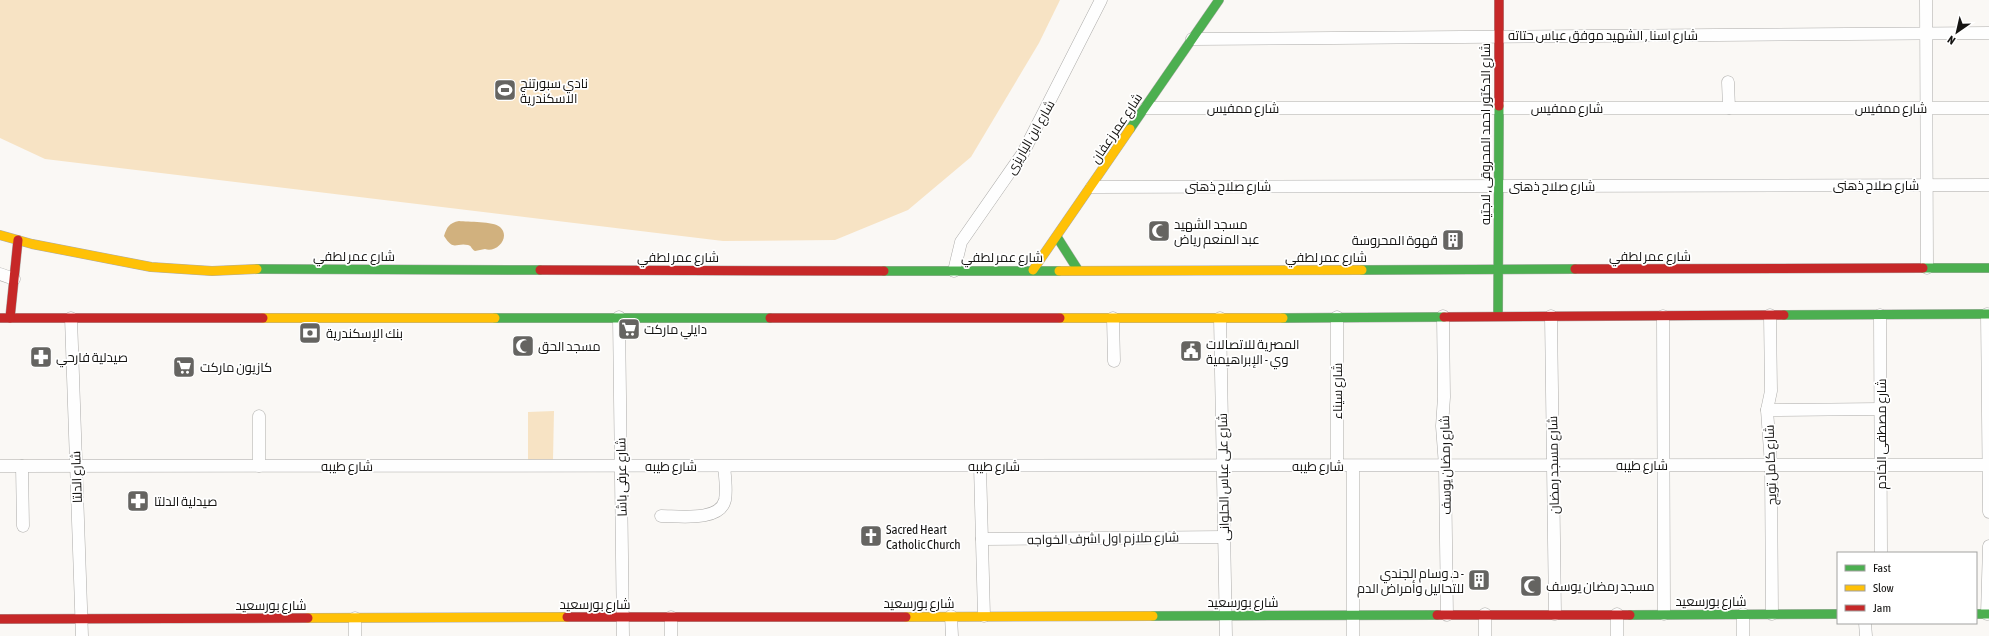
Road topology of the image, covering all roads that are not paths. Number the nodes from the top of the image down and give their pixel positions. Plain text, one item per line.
1 (1101, 0) edge
2 (1218, 0) edge
3 (1498, 0) edge
4 (1926, 0) edge
5 (1926, 32) junction
6 (1989, 33) edge
7 (1498, 36) junction
8 (1192, 39) junction
9 (1728, 82) dead end
10 (1146, 108) junction
11 (1498, 108) junction
12 (1729, 108) junction
13 (1926, 108) junction
14 (1989, 108) edge
15 (1927, 185) junction
16 (1989, 185) edge
17 (1498, 186) junction
18 (1092, 187) junction
19 (0, 235) edge
20 (1057, 237) junction
21 (18, 240) junction
22 (1927, 268) junction
23 (1989, 268) edge
24 (1498, 269) junction
25 (1033, 270) junction
26 (1078, 270) junction
27 (954, 271) junction
28 (0, 274) edge
29 (11, 284) junction
30 (1988, 314) edge
31 (1880, 315) junction
32 (1443, 316) junction
33 (1498, 316) junction
34 (1551, 316) junction
35 (1663, 316) junction
36 (1770, 316) junction
37 (619, 317) junction
38 (1337, 317) junction
39 (0, 318) edge
40 (10, 318) junction
41 (71, 318) junction
42 (1113, 318) junction
43 (1220, 318) junction
44 (1114, 361) dead end
45 (1881, 409) junction
46 (1767, 410) junction
47 (259, 416) dead end
48 (1553, 465) junction
49 (1663, 465) junction
50 (1771, 465) junction
51 (1881, 465) junction
52 (1988, 465) edge
53 (0, 466) edge
54 (22, 466) junction
55 (76, 466) junction
56 (259, 466) junction
57 (621, 466) junction
58 (724, 466) junction
59 (980, 466) junction
60 (1224, 466) junction
61 (1337, 466) junction
62 (1353, 466) junction
63 (1445, 466) junction
64 (1989, 512) edge
65 (661, 516) dead end
66 (23, 526) dead end
67 (1225, 537) junction
68 (982, 539) junction
69 (1989, 546) edge
70 (1881, 552) edge
71 (1484, 614) junction
72 (1555, 614) junction
73 (1617, 614) junction
74 (1664, 614) junction
75 (1743, 614) junction
76 (1772, 614) junction
77 (1837, 614) edge
78 (1984, 614) edge
79 (1226, 615) junction
80 (1353, 615) junction
81 (1447, 615) junction
82 (951, 616) junction
83 (984, 616) junction
84 (623, 617) junction
85 (671, 617) junction
86 (355, 618) junction
87 (0, 619) edge
88 (82, 619) junction
89 (1866, 624) edge
90 (82, 636) edge
91 (355, 636) edge
92 (624, 636) edge
93 (671, 636) edge
94 (952, 636) edge
95 (1226, 636) edge
96 (1353, 636) edge
97 (1485, 636) edge
98 (1617, 636) edge
99 (1743, 636) edge
100 (1866, 636) edge

1 - 27 street, شارع ابن الباريزى
2 - 8 street, شارع عمر زعفان
3 - 7 street, شارع الدكتور احمد المحروقى , لاجتيه
4 - 5 street
5 - 6 street, شارع اسنا , الشهيد موفق عباس حتاته
5 - 7 street, شارع اسنا , الشهيد موفق عباس حتاته
5 - 13 street
7 - 8 street, شارع اسنا , الشهيد موفق عباس حتاته
7 - 11 street, شارع الدكتور احمد المحروقى , لاجتيه
8 - 10 street, شارع عمر زعفان
9 - 12 street
10 - 11 street, شارع ممفيس
10 - 18 street, شارع عمر زعفان
11 - 12 street, شارع ممفيس
11 - 17 street, شارع الدكتور احمد المحروقى , لاجتيه
12 - 13 street, شارع ممفيس
13 - 14 street, شارع ممفيس
13 - 15 street
15 - 16 street, شارع صلاح ذهنى
15 - 17 street, شارع صلاح ذهنى
15 - 22 street
17 - 18 street, شارع صلاح ذهنى
17 - 24 street, شارع الدكتور احمد المحروقى , لاجتيه
18 - 20 street, شارع عمر زعفان
19 - 21 street, شارع عمر لطفي
20 - 25 street, شارع عمر زعفان
20 - 26 street
21 - 27 street, شارع عمر لطفي
21 - 29 street
22 - 23 street, شارع عمر لطفي
22 - 24 street, شارع عمر لطفي
24 - 26 street, شارع عمر لطفي
24 - 33 street, شارع الدكتور احمد المحروقى , لاجتيه
25 - 26 street, شارع عمر لطفي
25 - 27 street, شارع عمر لطفي
28 - 29 street
29 - 40 street
30 - 31 street
30 - 52 street
31 - 36 street
31 - 45 street, شارع مصطفى الخادم
32 - 33 street
32 - 38 street
32 - 63 street, شارع رمضان يوسف
33 - 34 street
34 - 35 street
34 - 48 street, شارع مسجد رمضان
35 - 36 street
35 - 49 street
36 - 46 street, شارع كامل تويج
37 - 41 street
37 - 42 street
37 - 57 street, شارع عرفى باشا
38 - 43 street
38 - 61 street, شارع سيناء
39 - 40 street
40 - 41 street
41 - 55 street, شارع الدلتا
42 - 43 street
42 - 44 street
43 - 60 street, شارع على عباس الحلوانى
45 - 46 street
45 - 51 street, شارع مصطفى الخادم
46 - 50 street, شارع كامل تويج
47 - 56 street
48 - 49 street, شارع طيبه
48 - 63 street, شارع طيبه
48 - 72 street, شارع مسجد رمضان
49 - 50 street, شارع طيبه
49 - 74 street
50 - 51 street, شارع طيبه
50 - 76 street, شارع كامل تويج
51 - 52 street, شارع طيبه
51 - 70 street, شارع مصطفى الخادم
52 - 64 street
53 - 54 street, شارع طيبه
54 - 55 street, شارع طيبه
54 - 66 street
55 - 56 street, شارع طيبه
55 - 88 street, شارع الدلتا
56 - 57 street, شارع طيبه
57 - 58 street, شارع طيبه
57 - 84 street, شارع عرفى باشا
58 - 59 street, شارع طيبه
58 - 65 street
59 - 60 street, شارع طيبه
59 - 68 street
60 - 61 street, شارع طيبه
60 - 67 street, شارع على عباس الحلوانى
61 - 62 street, شارع طيبه
62 - 63 street, شارع طيبه
62 - 80 street
63 - 81 street, شارع رمضان يوسف
67 - 68 street, شارع ملازم اول اشرف الخواجه
67 - 79 street, شارع على عباس الحلوانى
68 - 83 street
69 - 78 street
71 - 72 street, شارع بورسعيد
71 - 81 street, شارع بورسعيد
71 - 97 street
72 - 73 street, شارع بورسعيد
73 - 74 street, شارع بورسعيد
73 - 98 street
74 - 75 street, شارع بورسعيد
75 - 76 street, شارع بورسعيد
75 - 99 street
76 - 77 street, شارع بورسعيد
79 - 80 street, شارع بورسعيد
79 - 83 street, شارع بورسعيد
79 - 95 street, شارع على عباس الحلوانى
80 - 81 street, شارع بورسعيد
80 - 96 street
82 - 83 street, شارع بورسعيد
82 - 85 street, شارع بورسعيد
82 - 94 street
84 - 85 street, شارع بورسعيد
84 - 86 street, شارع بورسعيد
84 - 92 street, شارع عرفى باشا
85 - 93 street
86 - 88 street, شارع بورسعيد
86 - 91 street
87 - 88 street, شارع بورسعيد
88 - 90 street, شارع الدلتا
89 - 100 street

